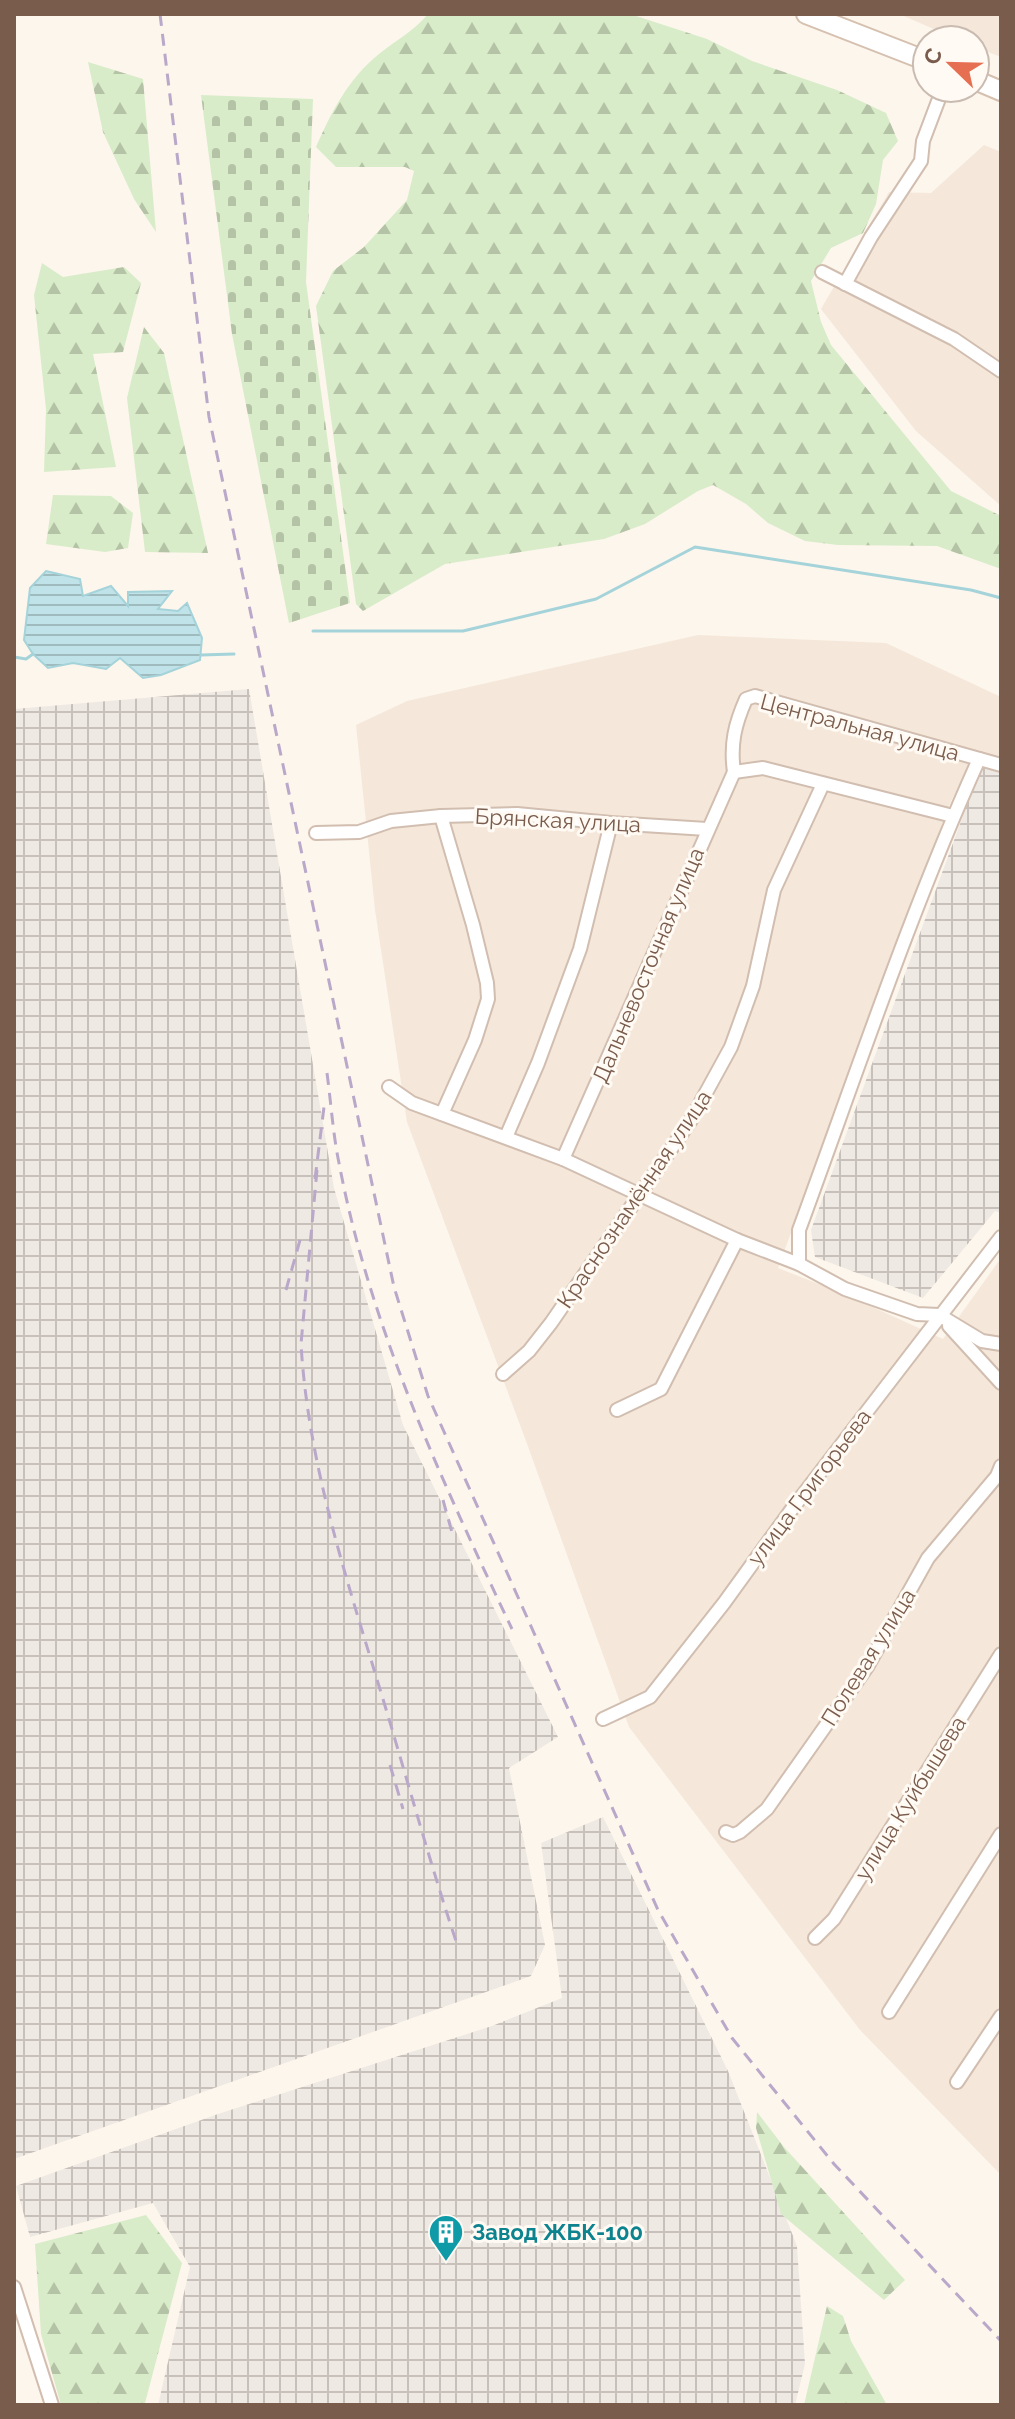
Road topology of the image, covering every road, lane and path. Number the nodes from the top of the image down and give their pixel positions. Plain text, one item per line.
1 (806, 14) edge
2 (911, 55) edge
3 (937, 104) edge
4 (822, 272) dead end
5 (845, 284) junction
6 (1001, 371) edge
7 (979, 759) junction
8 (1001, 765) edge
9 (734, 772) junction
10 (823, 784) junction
11 (441, 816) junction
12 (953, 816) junction
13 (611, 823) junction
14 (707, 829) junction
15 (316, 833) dead end
16 (389, 1087) dead end
17 (442, 1114) junction
18 (506, 1137) junction
19 (563, 1159) junction
20 (638, 1195) junction
21 (1001, 1237) edge
22 (737, 1240) junction
23 (799, 1264) junction
24 (939, 1315) junction
25 (1001, 1344) edge
26 (503, 1374) dead end
27 (1001, 1383) edge
28 (617, 1410) dead end
29 (1001, 1466) edge
30 (1001, 1654) edge
31 (603, 1719) dead end
32 (726, 1832) dead end
33 (1001, 1834) edge
34 (815, 1938) dead end
35 (889, 2012) dead end
36 (1001, 2016) edge
37 (957, 2082) dead end
38 (14, 2287) edge
39 (52, 2405) edge

1 - 2 main road
3 - 5 street
4 - 5 street
5 - 6 street
7 - 8 street, Центральная улица
7 - 9 street, Центральная улица
7 - 12 street
9 - 10 street
9 - 14 street, Дальневосточная улица
10 - 12 street
10 - 20 street, Краснознамённая улица
11 - 13 street, Брянская улица
11 - 15 street, Брянская улица
11 - 17 street
12 - 23 street
13 - 14 street, Брянская улица
13 - 18 street
14 - 19 street, Дальневосточная улица
16 - 17 street
17 - 18 street
18 - 19 street
19 - 20 street
20 - 22 street
20 - 26 street, Краснознамённая улица
21 - 24 street, улица Григорьева
22 - 23 street
22 - 28 street
23 - 24 street
24 - 25 street
24 - 27 street
24 - 31 street, улица Григорьева
29 - 32 street, Полевая улица
30 - 34 street, улица Куйбышева
33 - 35 street
36 - 37 street
38 - 39 street

